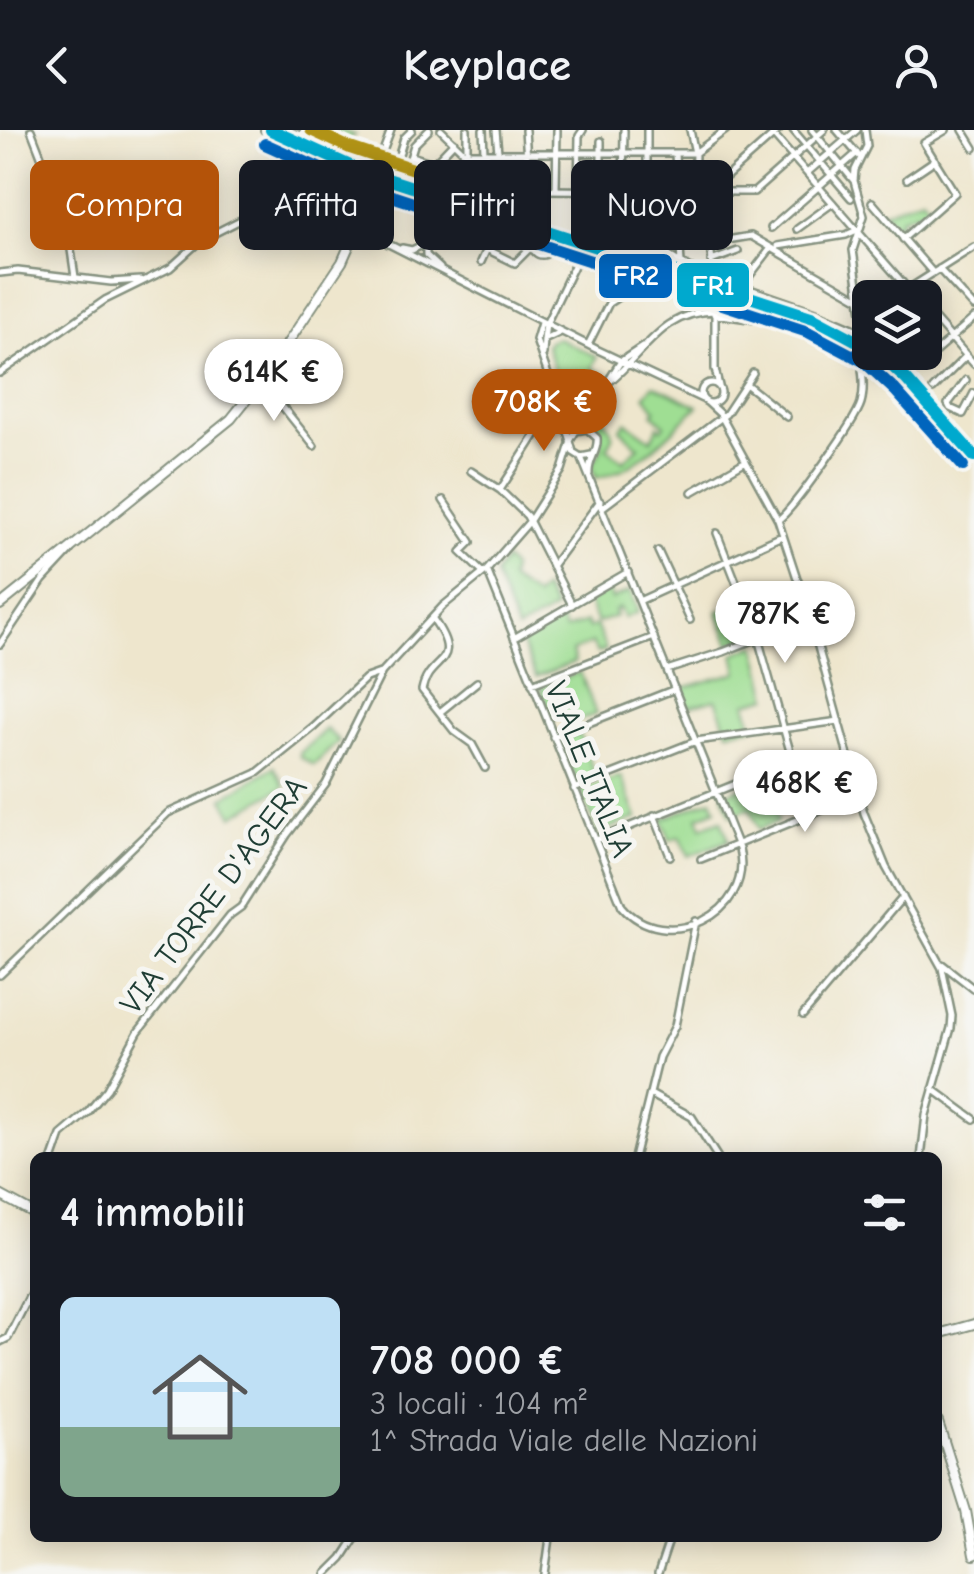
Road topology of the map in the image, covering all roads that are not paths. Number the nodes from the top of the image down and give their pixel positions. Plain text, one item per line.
1 (30, 130) edge
2 (264, 130) edge
3 (289, 130) edge
4 (391, 130) edge
5 (412, 130) edge
6 (429, 130) edge
7 (441, 130) edge
8 (468, 130) edge
9 (483, 130) edge
10 (496, 130) edge
11 (525, 130) edge
12 (557, 130) edge
13 (582, 130) edge
14 (624, 130) edge
15 (648, 130) edge
16 (690, 130) edge
17 (726, 130) edge
18 (792, 130) edge
19 (812, 130) edge
20 (824, 130) edge
21 (837, 130) edge
22 (856, 130) edge
23 (865, 130) edge
24 (946, 130) edge
25 (962, 130) edge
26 (774, 132) edge
27 (817, 136) junction
28 (306, 138) junction
29 (845, 140) junction
30 (601, 141) dead end
31 (454, 142) junction
32 (806, 146) junction
33 (974, 148) edge
34 (484, 152) junction
35 (498, 152) junction
36 (526, 152) junction
37 (556, 152) junction
38 (579, 152) junction
39 (831, 152) junction
40 (467, 153) junction
41 (601, 153) junction
42 (623, 153) junction
43 (695, 153) junction
44 (647, 154) junction
45 (675, 154) junction
46 (411, 156) junction
47 (859, 156) junction
48 (794, 158) junction
49 (326, 160) edge
50 (352, 160) edge
51 (366, 160) edge
52 (380, 160) edge
53 (424, 160) edge
54 (437, 160) edge
55 (474, 160) edge
56 (527, 160) edge
57 (579, 160) edge
58 (601, 160) edge
59 (623, 160) edge
60 (647, 160) edge
61 (675, 160) edge
62 (695, 160) edge
63 (935, 160) junction
64 (820, 162) junction
65 (842, 166) junction
66 (733, 168) edge
67 (394, 170) joint
68 (807, 173) junction
69 (405, 174) junction
70 (832, 175) junction
71 (414, 177) edge
72 (854, 180) junction
73 (908, 180) dead end
74 (818, 186) junction
75 (551, 189) edge
76 (556, 189) junction
77 (571, 189) edge
78 (733, 192) edge
79 (851, 198) dead end
80 (833, 202) junction
81 (872, 202) dead end
82 (239, 220) edge
83 (771, 228) dead end
84 (797, 229) dead end
85 (858, 231) junction
86 (733, 239) edge
87 (903, 239) junction
88 (394, 247) joint
89 (774, 247) junction
90 (974, 247) edge
91 (414, 249) edge
92 (348, 250) edge
93 (419, 250) edge
94 (419, 250) edge
95 (426, 250) edge
96 (487, 250) joint
97 (528, 250) edge
98 (581, 250) edge
99 (585, 250) edge
100 (665, 250) edge
101 (680, 250) edge
102 (709, 250) edge
103 (738, 251) dead end
104 (416, 258) junction
105 (711, 261) junction
106 (481, 262) dead end
107 (681, 264) junction
108 (644, 268) junction
109 (936, 270) junction
110 (0, 273) edge
111 (449, 276) junction
112 (713, 276) junction
113 (75, 277) junction
114 (144, 280) junction
115 (857, 280) edge
116 (899, 280) edge
117 (926, 280) edge
118 (741, 287) junction
119 (852, 294) edge
120 (974, 307) edge
121 (696, 311) junction
122 (714, 312) junction
123 (974, 318) edge
124 (763, 322) dead end
125 (544, 323) junction
126 (852, 325) edge
127 (942, 330) edge
128 (561, 332) junction
129 (951, 338) junction
130 (544, 340) junction
131 (588, 345) junction
132 (645, 346) junction
133 (942, 346) edge
134 (967, 356) junction
135 (543, 357) junction
136 (621, 361) junction
137 (974, 364) edge
138 (628, 365) junction
139 (715, 369) junction
140 (860, 370) edge
141 (0, 373) edge
142 (754, 373) dead end
143 (262, 380) junction
144 (966, 380) dead end
145 (609, 382) junction
146 (746, 384) junction
147 (704, 385) junction
148 (719, 386) junction
149 (933, 389) dead end
150 (686, 392) junction
151 (974, 393) edge
152 (720, 396) junction
153 (704, 400) junction
154 (560, 401) junction
155 (592, 411) junction
156 (720, 416) junction
157 (787, 417) dead end
158 (580, 424) junction
159 (576, 431) junction
160 (592, 432) junction
161 (570, 442) junction
162 (314, 446) dead end
163 (591, 455) junction
164 (580, 456) junction
165 (746, 462) junction
166 (562, 470) junction
167 (471, 471) dead end
168 (589, 476) junction
169 (500, 490) junction
170 (692, 492) dead end
171 (443, 500) dead end
172 (601, 504) junction
173 (778, 520) junction
174 (529, 522) junction
175 (717, 533) dead end
176 (783, 536) junction
177 (72, 548) junction
178 (658, 551) dead end
179 (728, 559) junction
180 (552, 566) junction
181 (485, 572) junction
182 (628, 572) junction
183 (674, 584) junction
184 (639, 601) junction
185 (572, 604) junction
186 (0, 605) edge
187 (810, 618) junction
188 (434, 619) junction
189 (690, 620) dead end
190 (654, 637) junction
191 (514, 638) junction
192 (758, 638) junction
193 (0, 644) edge
194 (667, 670) junction
195 (382, 672) junction
196 (477, 682) dead end
197 (532, 684) junction
198 (674, 689) junction
199 (440, 712) junction
200 (839, 721) junction
201 (784, 729) junction
202 (553, 737) junction
203 (696, 741) junction
204 (792, 761) junction
205 (485, 768) dead end
206 (574, 789) junction
207 (716, 790) junction
208 (859, 795) junction
209 (654, 815) junction
210 (808, 815) junction
211 (594, 840) junction
212 (738, 844) junction
213 (670, 856) dead end
214 (702, 859) dead end
215 (903, 897) junction
216 (696, 921) junction
217 (939, 962) junction
218 (0, 975) edge
219 (974, 989) edge
220 (803, 1015) dead end
221 (933, 1089) junction
222 (652, 1094) junction
223 (974, 1118) edge
224 (55, 1152) edge
225 (636, 1152) edge
226 (714, 1152) edge
227 (922, 1152) edge
228 (0, 1195) edge
229 (30, 1211) edge
230 (30, 1294) edge
231 (974, 1324) edge
232 (942, 1331) edge
233 (0, 1342) edge
234 (942, 1435) edge
235 (352, 1542) edge
236 (549, 1542) edge
237 (669, 1542) edge
238 (974, 1555) edge
239 (326, 1574) edge
240 (545, 1574) edge
241 (658, 1574) edge

1 - 113 street
2 - 49 street
3 - 28 street
4 - 52 street
5 - 67 street
6 - 46 street
7 - 31 street
8 - 40 street
9 - 34 street
10 - 35 street
11 - 36 street
12 - 37 street
13 - 38 street
14 - 42 street
15 - 44 street
16 - 43 street
17 - 43 street
18 - 32 street
19 - 27 street
20 - 27 street
21 - 29 street
22 - 29 street
23 - 47 street
24 - 63 street
25 - 33 street
26 - 48 street
26 - 66 street
27 - 32 street
27 - 39 street
28 - 50 street
28 - 51 street
29 - 39 street
29 - 47 street
30 - 41 street
31 - 40 street
31 - 54 street
32 - 48 street
32 - 64 street
34 - 35 street
34 - 40 street
35 - 36 street
36 - 37 street
36 - 56 street
37 - 38 street
37 - 76 street
38 - 41 street
38 - 57 street
39 - 64 street
39 - 65 street
40 - 55 street
41 - 42 street
41 - 58 street
42 - 44 street
42 - 59 street
43 - 45 street
43 - 62 street
44 - 45 street
44 - 60 street
45 - 61 street
46 - 53 street
46 - 69 street
47 - 65 street
47 - 72 street
48 - 68 street
48 - 78 street
63 - 73 street
63 - 87 street
64 - 68 street
64 - 70 street
65 - 70 street
65 - 72 street
67 - 69 street
68 - 74 street
69 - 71 street
70 - 74 street
70 - 79 street
72 - 85 street
74 - 80 street
74 - 83 street
75 - 76 street
76 - 77 street
80 - 84 street
80 - 85 street
81 - 87 street
82 - 114 street
85 - 89 street
85 - 115 street
85 - 116 street
86 - 89 street
87 - 109 street
88 - 91 street
88 - 104 street
89 - 118 street
89 - 119 street
90 - 109 street
92 - 143 main road
93 - 104 street
94 - 104 street
95 - 111 street
96 - 97 street
96 - 106 street
98 - 125 street
99 - 108 street
100 - 107 street
101 - 107 street
102 - 105 street
103 - 105 street
104 - 111 street
105 - 112 street
107 - 112 street
108 - 121 street
108 - 131 street
109 - 117 street
109 - 120 street
110 - 113 street
111 - 125 street
112 - 118 street
112 - 122 street
113 - 114 street
114 - 141 street
118 - 126 street
121 - 122 street
121 - 132 street
122 - 124 street
122 - 139 street
123 - 129 street
125 - 128 street
125 - 130 street
125 - 135 street
127 - 129 street
128 - 130 street
128 - 131 street
129 - 133 street
129 - 134 street
130 - 135 street
131 - 136 street
132 - 136 street
132 - 138 street
134 - 137 street
134 - 149 street
135 - 154 street
136 - 138 street
136 - 145 street
138 - 145 street
138 - 150 street
139 - 147 street
139 - 148 street
140 - 173 street
142 - 146 street
143 - 162 street
143 - 177 main road
144 - 151 street
145 - 155 street
146 - 156 street
146 - 157 street
147 - 148 street
147 - 150 street
147 - 153 street
148 - 152 street
150 - 153 street
152 - 153 street
152 - 156 street
153 - 156 street
154 - 158 street
154 - 161 street
154 - 169 street
155 - 158 street
155 - 160 street
156 - 165 street
156 - 172 street
158 - 159 street
158 - 160 street
159 - 160 street
159 - 161 street
160 - 163 street
161 - 164 street
161 - 166 street
163 - 164 street
163 - 168 street
164 - 166 street
164 - 168 street
165 - 170 street
165 - 173 street
166 - 174 street, VIA TORRE D'AGERA
167 - 169 street
168 - 172 street
169 - 174 street
171 - 181 street, VIALE ITALIA
172 - 180 street
172 - 182 street
173 - 176 street
174 - 180 street
174 - 181 street, VIA TORRE D'AGERA
175 - 179 street
176 - 179 street
176 - 187 street
177 - 186 main road
177 - 193 street
178 - 183 street
179 - 183 street
179 - 192 street
180 - 185 street
181 - 188 street, VIA TORRE D'AGERA
181 - 191 street, VIALE ITALIA
182 - 184 street
182 - 185 street
183 - 184 street
183 - 189 street
184 - 190 street
185 - 191 street
187 - 192 street
187 - 200 street
188 - 195 street, VIA TORRE D'AGERA
188 - 199 street
190 - 194 street
190 - 197 street
191 - 197 street, VIALE ITALIA
192 - 194 street
192 - 201 street
194 - 198 street
195 - 218 street
195 - 224 street, VIA TORRE D'AGERA
196 - 199 street
197 - 202 street, VIALE ITALIA
198 - 202 street
198 - 203 street
199 - 205 street
200 - 201 street
200 - 208 street
201 - 203 street
201 - 204 street
202 - 206 street, VIALE ITALIA
203 - 206 street
203 - 207 street
204 - 207 street
204 - 210 street
206 - 211 street, VIALE ITALIA
207 - 209 street
207 - 212 street
208 - 210 street
208 - 215 street
209 - 211 street
209 - 213 street
210 - 212 street
211 - 216 street, VIALE ITALIA
212 - 214 street
212 - 216 street
215 - 217 street
215 - 220 street
216 - 222 street
217 - 219 street
217 - 221 street
221 - 223 street
221 - 227 street
222 - 225 street
222 - 226 street
228 - 229 main road
230 - 233 street
231 - 232 main road
234 - 238 main road
235 - 239 street
236 - 240 street
237 - 241 street

